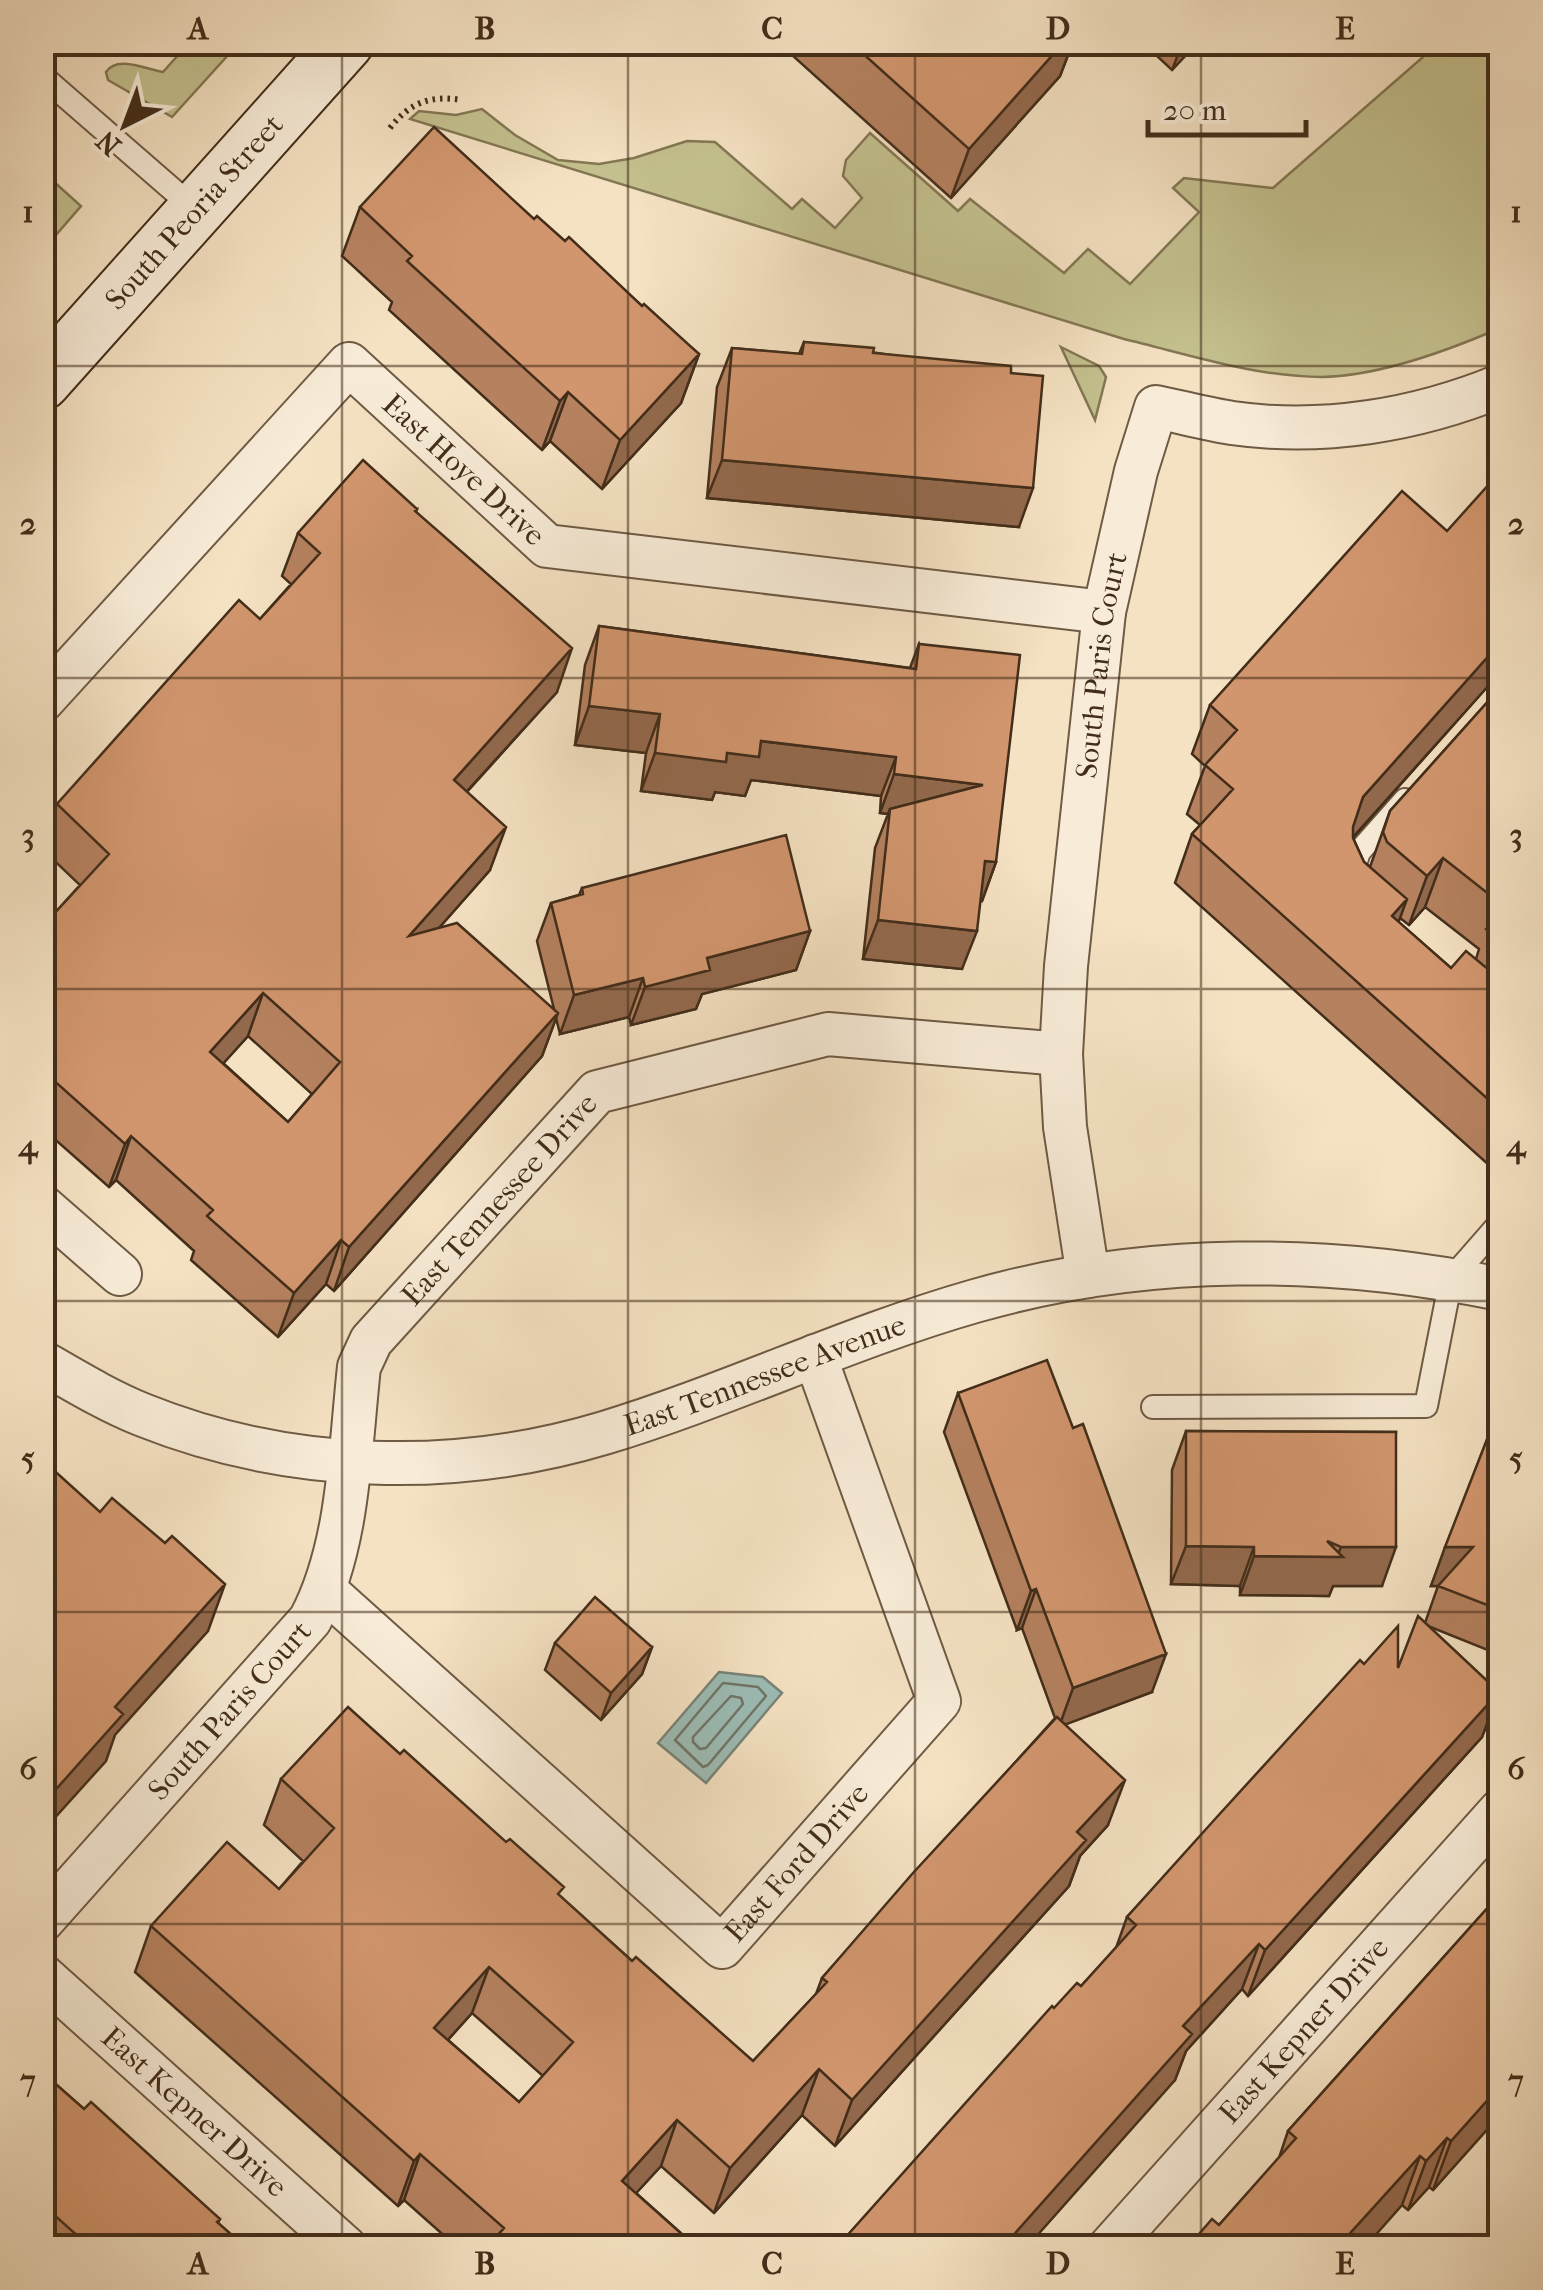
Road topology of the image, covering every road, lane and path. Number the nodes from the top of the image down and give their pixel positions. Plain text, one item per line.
1 (346, 42) edge
2 (42, 76) edge
3 (462, 100) dead end
4 (390, 128) dead end
5 (196, 210) junction
6 (42, 382) edge
7 (1500, 386) edge
8 (1104, 612) junction
9 (42, 702) edge
10 (1424, 780) edge
11 (1356, 900) edge
12 (1061, 1054) junction
13 (42, 1206) edge
14 (1500, 1223) edge
15 (120, 1274) dead end
16 (1088, 1276) junction
17 (1451, 1279) junction
18 (1500, 1289) edge
19 (815, 1356) junction
20 (42, 1362) edge
21 (1153, 1407) dead end
22 (348, 1462) junction
23 (326, 1591) junction
24 (1500, 1811) edge
25 (42, 1922) edge
26 (42, 1975) edge
27 (346, 2248) edge
28 (1109, 2248) edge

1 - 5 main road, South Peoria Street
2 - 5 lane
3 - 4 path
5 - 6 main road, South Peoria Street
7 - 8 street, South Paris Court
8 - 9 street, East Hoye Drive
8 - 12 street, South Paris Court
10 - 11 lane
12 - 16 street, South Paris Court
12 - 22 street, East Tennessee Drive
13 - 15 street
14 - 17 lane
16 - 17 street, East Tennessee Avenue
16 - 19 street, East Tennessee Avenue
17 - 18 street, East Tennessee Avenue
17 - 21 lane
19 - 22 street, East Tennessee Avenue
19 - 23 street, East Ford Drive
20 - 22 street, East Tennessee Avenue
22 - 23 street, South Paris Court
23 - 25 street, South Paris Court
24 - 28 street, East Kepner Drive
26 - 27 street, East Kepner Drive

